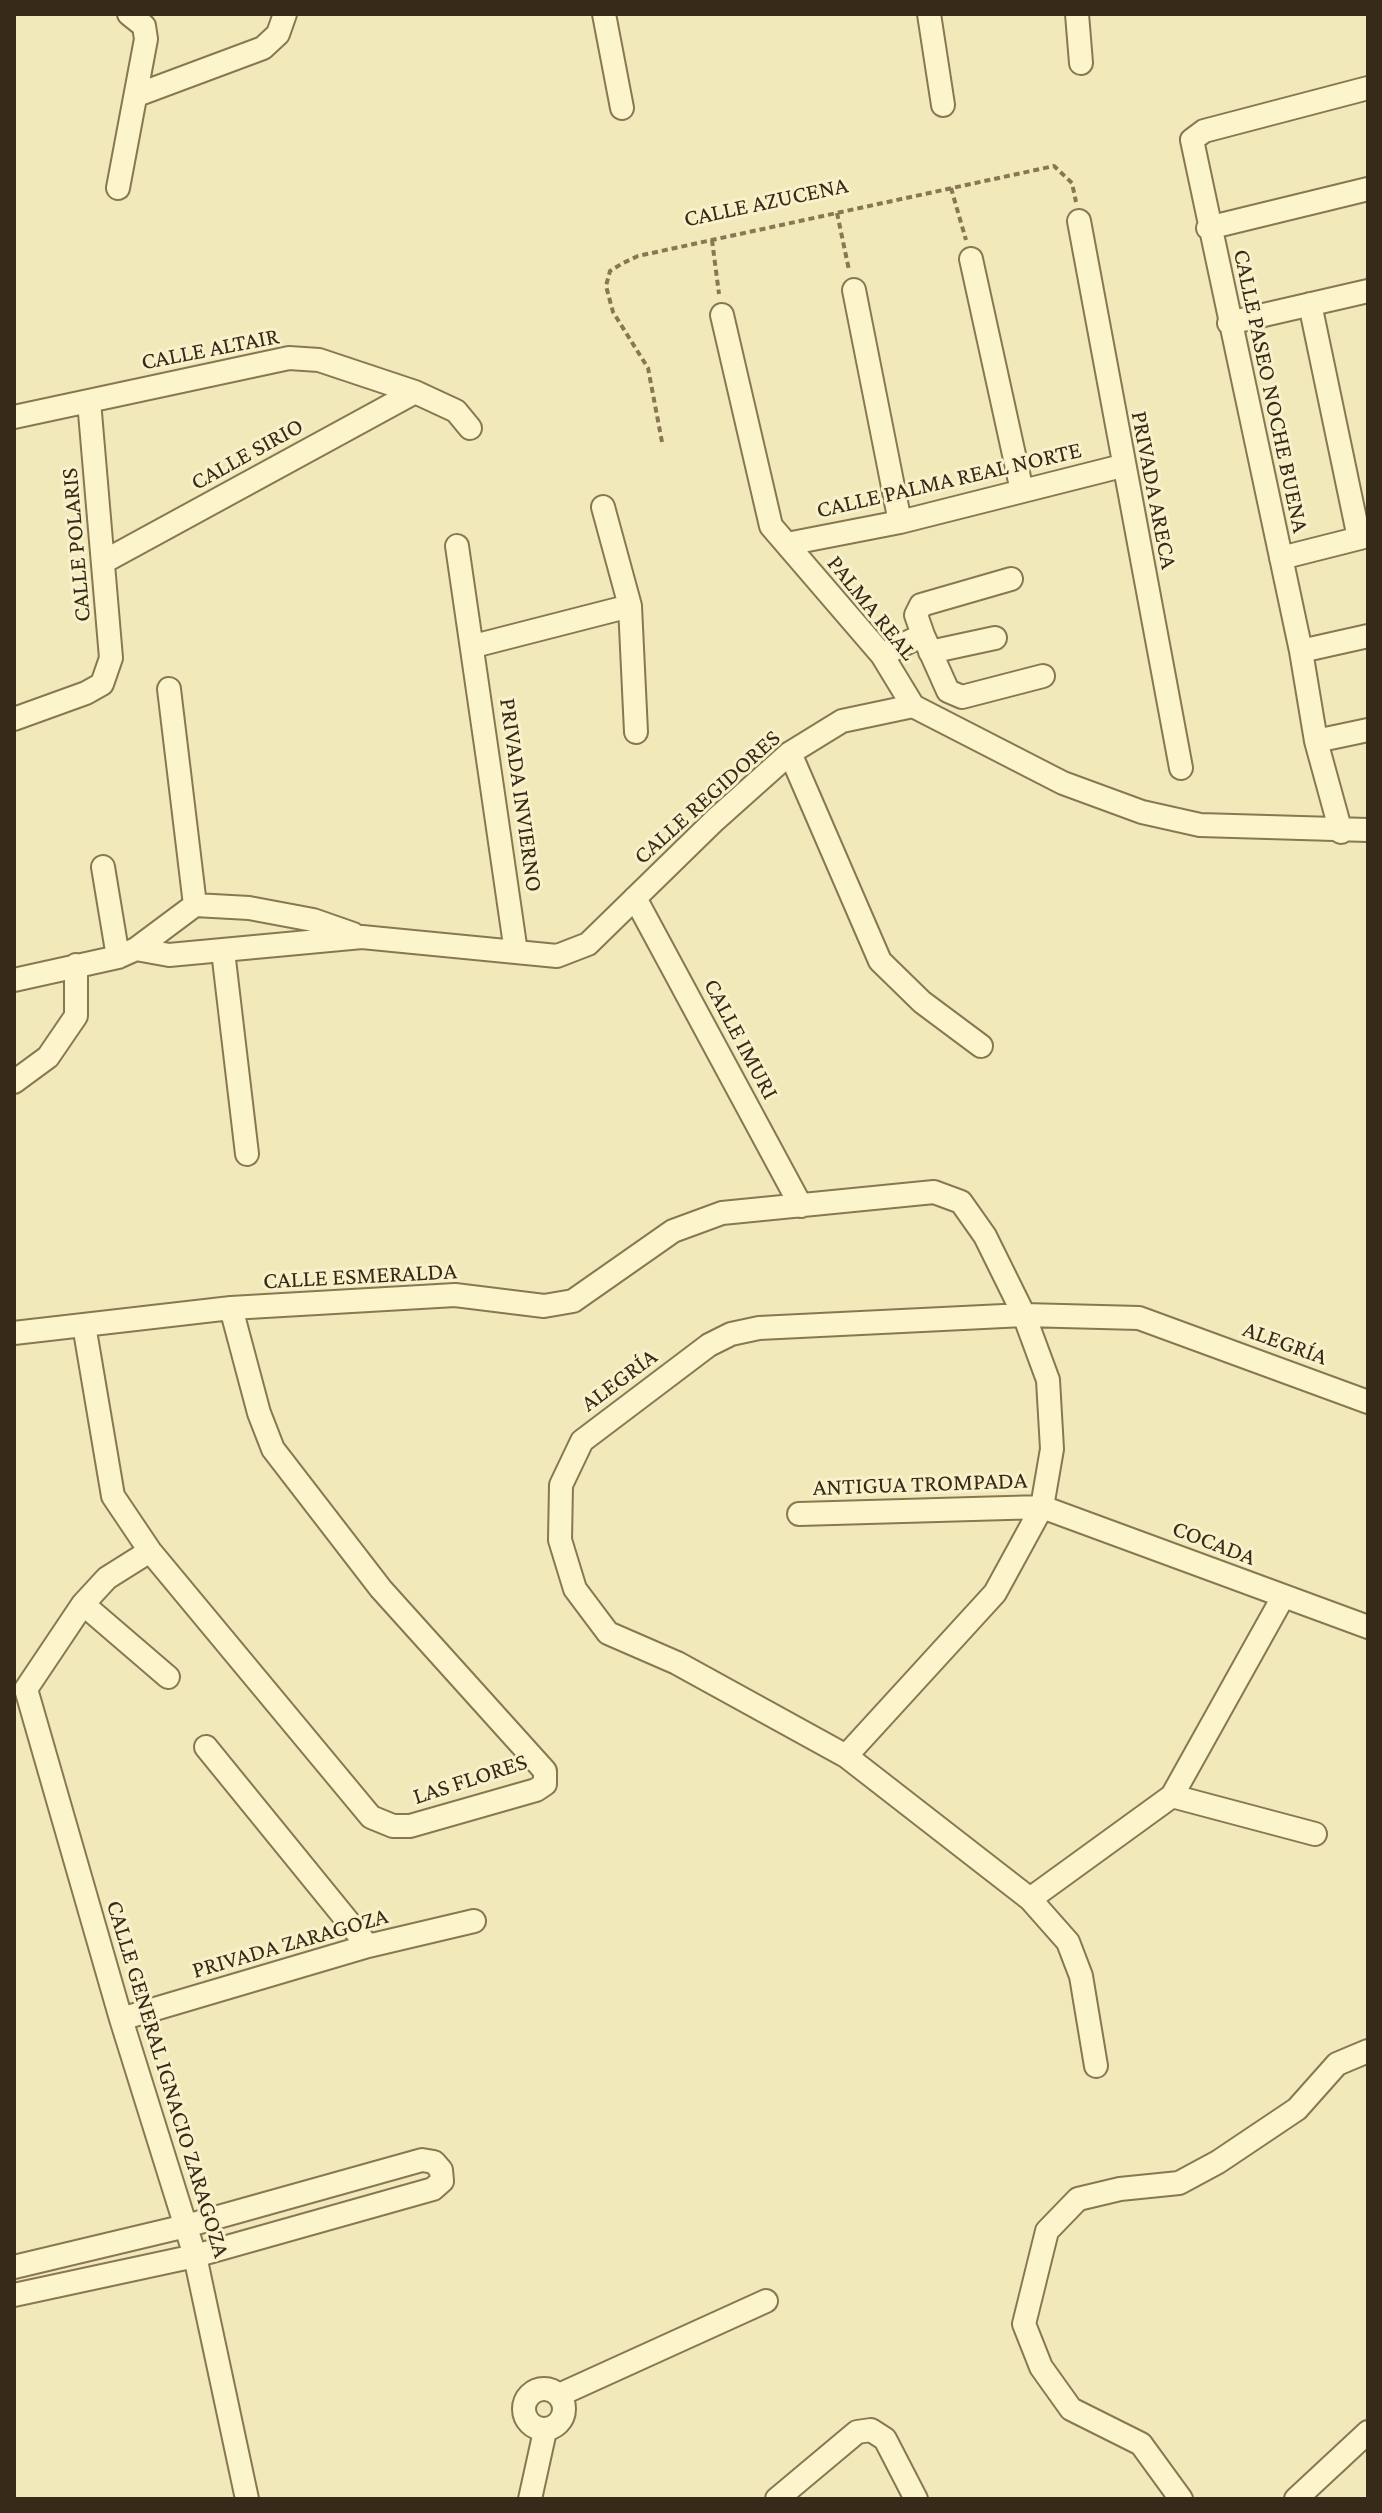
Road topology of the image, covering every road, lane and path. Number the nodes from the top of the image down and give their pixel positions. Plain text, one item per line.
1 (129, 14) edge
2 (285, 14) edge
3 (604, 14) edge
4 (929, 14) edge
5 (1077, 14) edge
6 (1081, 63) dead end
7 (1368, 88) edge
8 (137, 95) junction
9 (943, 105) dead end
10 (622, 108) dead end
11 (118, 188) dead end
12 (951, 188) junction
13 (1368, 189) edge
14 (837, 213) junction
15 (1079, 221) joint
16 (1208, 228) junction
17 (712, 240) junction
18 (971, 259) joint
19 (854, 290) joint
20 (1368, 291) edge
21 (1310, 304) junction
22 (722, 315) joint
23 (1229, 323) junction
24 (415, 392) junction
25 (89, 401) junction
26 (14, 417) edge
27 (470, 428) dead end
28 (662, 442) dead end
29 (1122, 466) junction
30 (1022, 491) junction
31 (603, 507) dead end
32 (900, 522) junction
33 (1364, 537) edge
34 (787, 544) junction
35 (457, 546) dead end
36 (1281, 558) junction
37 (105, 561) junction
38 (1011, 579) dead end
39 (630, 606) junction
40 (1368, 636) edge
41 (995, 638) dead end
42 (927, 644) junction
43 (474, 646) junction
44 (1301, 651) junction
45 (882, 655) junction
46 (1043, 676) dead end
47 (169, 689) dead end
48 (913, 706) junction
49 (14, 719) edge
50 (1368, 730) edge
51 (636, 732) dead end
52 (1316, 741) junction
53 (790, 753) junction
54 (1181, 768) dead end
55 (1368, 830) edge
56 (1341, 832) junction
57 (103, 867) dead end
58 (635, 898) junction
59 (195, 905) junction
60 (362, 937) junction
61 (223, 951) junction
62 (516, 952) junction
63 (127, 953) junction
64 (76, 965) junction
65 (14, 980) edge
66 (981, 1046) dead end
67 (14, 1082) edge
68 (247, 1154) dead end
69 (801, 1206) junction
70 (231, 1308) junction
71 (1024, 1315) junction
72 (84, 1325) junction
73 (14, 1333) edge
74 (1368, 1402) edge
75 (1042, 1507) junction
76 (799, 1514) dead end
77 (150, 1551) junction
78 (1283, 1597) junction
79 (83, 1604) junction
80 (1368, 1627) edge
81 (168, 1677) dead end
82 (20, 1687) edge
83 (206, 1747) dead end
84 (846, 1756) junction
85 (1172, 1796) junction
86 (1315, 1834) dead end
87 (1030, 1899) junction
88 (474, 1921) dead end
89 (368, 1946) junction
90 (121, 2019) junction
91 (1368, 2051) edge
92 (1096, 2066) dead end
93 (186, 2226) junction
94 (195, 2256) junction
95 (14, 2267) edge
96 (14, 2295) edge
97 (766, 2301) dead end
98 (559, 2395) junction
99 (545, 2431) junction
100 (1368, 2432) edge
101 (247, 2499) edge
102 (530, 2499) edge
103 (777, 2499) edge
104 (916, 2499) edge
105 (1181, 2499) edge
106 (1296, 2499) edge

1 - 8 street
2 - 8 street
3 - 10 street
4 - 9 street
5 - 6 street
7 - 16 street, CALLE PASEO NOCHE BUENA
8 - 11 street
12 - 14 path, CALLE AZUCENA
12 - 15 path, CALLE AZUCENA
12 - 18 path
13 - 16 street
14 - 17 path, CALLE AZUCENA
14 - 19 path
15 - 29 street, PRIVADA ARECA
16 - 23 street, CALLE PASEO NOCHE BUENA
17 - 22 path
17 - 28 path, CALLE AZUCENA
18 - 30 street
19 - 32 street
20 - 21 street
21 - 23 street
21 - 33 street
22 - 34 street, PALMA REAL
23 - 36 street, CALLE PASEO NOCHE BUENA
24 - 25 street, CALLE ALTAIR
24 - 27 street, CALLE ALTAIR
24 - 37 street, CALLE SIRIO
25 - 26 street, CALLE ALTAIR
25 - 37 street, CALLE POLARIS
29 - 30 street, CALLE PALMA REAL NORTE
29 - 54 street, PRIVADA ARECA
30 - 32 street, CALLE PALMA REAL NORTE
31 - 39 street
32 - 34 street, CALLE PALMA REAL NORTE
33 - 36 street
34 - 45 street, PALMA REAL
35 - 43 street, PRIVADA INVIERNO
36 - 44 street, CALLE PASEO NOCHE BUENA
37 - 49 street, CALLE POLARIS
38 - 42 street
39 - 43 street
39 - 51 street
40 - 44 street
41 - 42 street
42 - 45 street
42 - 46 street
43 - 62 street, PRIVADA INVIERNO
44 - 52 street, CALLE PASEO NOCHE BUENA
45 - 48 street, PALMA REAL
47 - 59 street
48 - 53 street, CALLE REGIDORES
48 - 56 street
50 - 52 street
52 - 56 street, CALLE PASEO NOCHE BUENA
53 - 58 street, CALLE REGIDORES
53 - 66 street
55 - 56 street
57 - 63 street
58 - 62 street, CALLE REGIDORES
58 - 69 street, CALLE IMURI
59 - 60 street, CALLE REGIDORES
59 - 63 street, CALLE REGIDORES
60 - 61 street, CALLE REGIDORES
60 - 62 street, CALLE REGIDORES
61 - 63 street, CALLE REGIDORES
61 - 68 street
63 - 64 street, CALLE REGIDORES
64 - 65 street, CALLE REGIDORES
64 - 67 street
69 - 70 street, CALLE ESMERALDA
69 - 71 street, CALLE ESMERALDA
70 - 72 street, CALLE ESMERALDA
70 - 77 street, LAS FLORES
71 - 74 street, ALEGRÍA
71 - 75 street, CALLE ESMERALDA
71 - 84 street, ALEGRÍA
72 - 73 street, CALLE ESMERALDA
72 - 77 street, LAS FLORES
75 - 76 street, ANTIGUA TROMPADA
75 - 78 street, COCADA
75 - 84 street, CALLE ESMERALDA
77 - 79 street
78 - 80 street, COCADA
78 - 85 street
79 - 81 street
79 - 82 street
82 - 90 street, CALLE GENERAL IGNACIO ZARAGOZA
83 - 89 street
84 - 87 street, ALEGRÍA
85 - 86 street
85 - 87 street
87 - 92 street, ALEGRÍA
88 - 89 street, PRIVADA ZARAGOZA
89 - 90 street, PRIVADA ZARAGOZA
90 - 93 street, CALLE GENERAL IGNACIO ZARAGOZA
91 - 105 street
93 - 94 street, CALLE GENERAL IGNACIO ZARAGOZA
93 - 94 street
93 - 95 street
94 - 96 street
94 - 101 street, CALLE GENERAL IGNACIO ZARAGOZA
97 - 98 street
98 - 99 street
98 - 99 street
99 - 102 street
100 - 106 street
103 - 104 street

